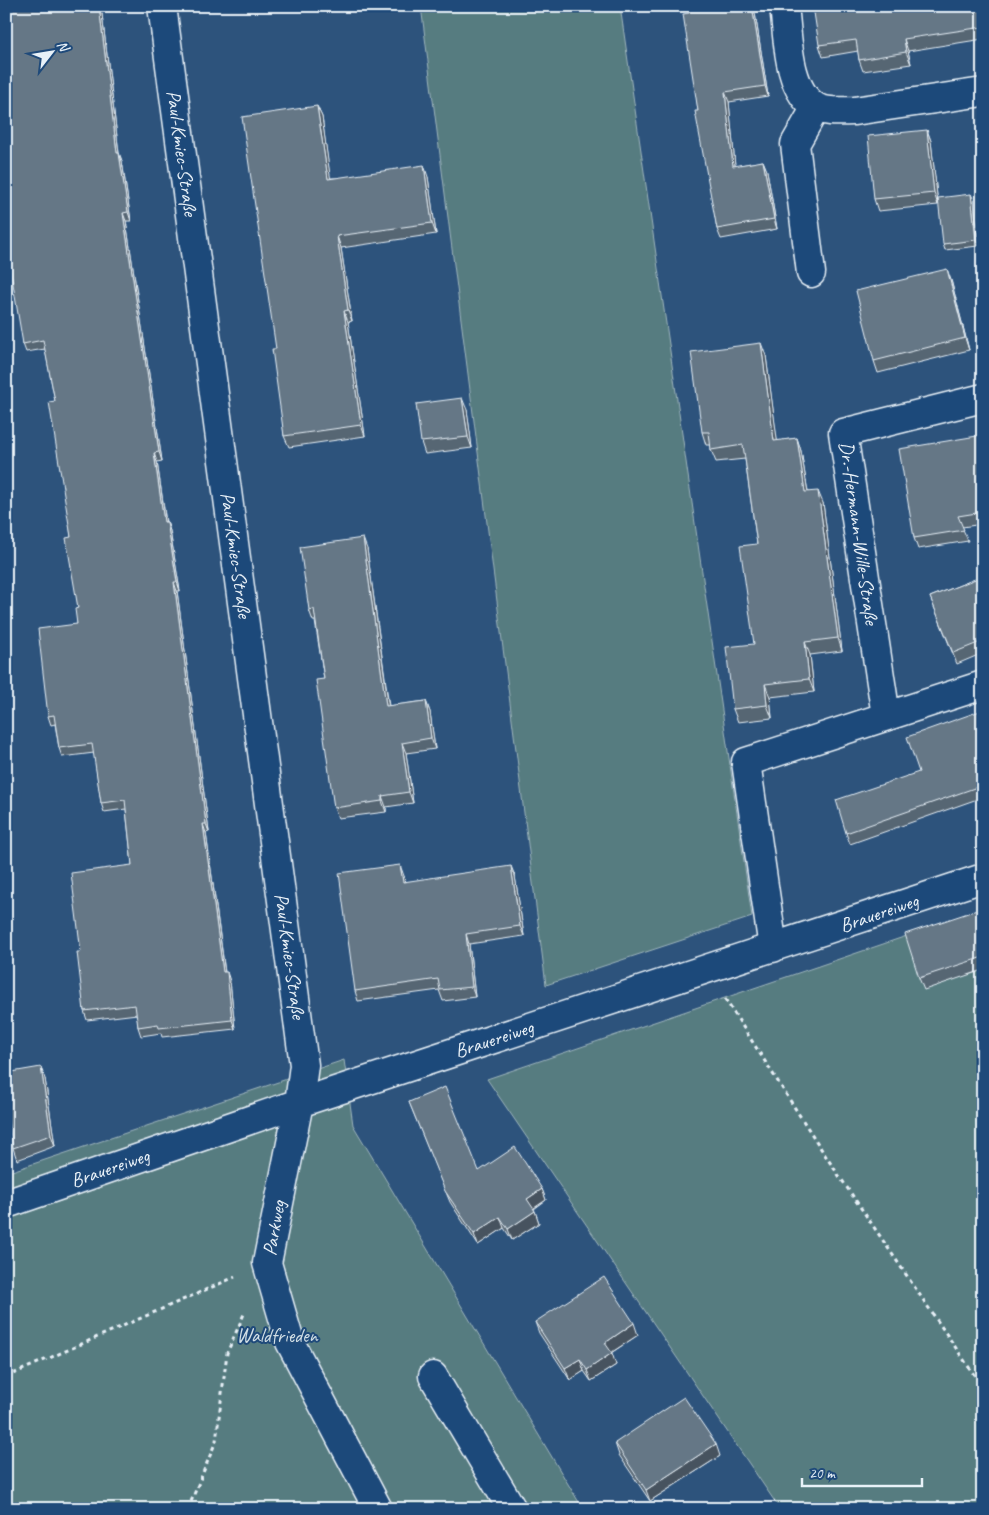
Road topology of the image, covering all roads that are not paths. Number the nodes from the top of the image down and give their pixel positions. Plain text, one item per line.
1 (162, 6) edge
2 (784, 6) edge
3 (983, 92) edge
4 (816, 107) junction
5 (811, 273) dead end
6 (983, 398) edge
7 (983, 685) edge
8 (886, 716) junction
9 (983, 878) edge
10 (773, 948) junction
11 (299, 1103) junction
12 (6, 1204) edge
13 (433, 1376) dead end
14 (378, 1509) edge
15 (512, 1509) edge

1 - 11 street, Paul-Kmiec-Straße
2 - 4 street
3 - 4 street
4 - 5 street
6 - 8 street, Dr.-Hermann-Wille-Straße
7 - 8 street
8 - 10 street
9 - 10 street, Brauereiweg
10 - 11 street, Brauereiweg
11 - 12 street, Brauereiweg
11 - 14 street, Parkweg
13 - 15 street

